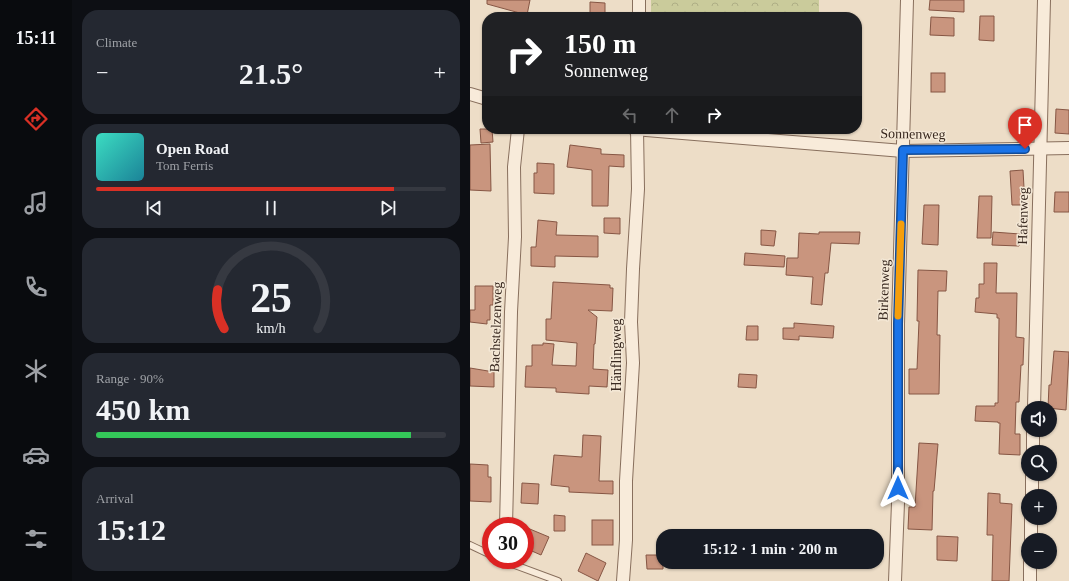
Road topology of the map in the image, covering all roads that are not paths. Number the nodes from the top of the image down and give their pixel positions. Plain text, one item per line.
1 (639, 0) edge
2 (907, 0) edge
3 (1044, 0) edge
4 (639, 12) edge
5 (470, 94) edge
6 (482, 98) edge
7 (517, 134) edge
8 (636, 134) edge
9 (700, 134) edge
10 (1069, 148) edge
11 (1040, 149) junction
12 (903, 150) junction
13 (1034, 401) edge
14 (506, 517) edge
15 (470, 545) edge
16 (482, 551) edge
17 (527, 569) edge
18 (1030, 569) edge
19 (558, 581) edge
20 (623, 581) edge
21 (895, 581) edge
22 (1030, 581) edge

1 - 4 street
2 - 12 street, Birkenweg
3 - 11 street, Hafenweg
5 - 6 street
7 - 14 street, Bachstelzenweg
8 - 20 street, Hänflingweg
9 - 12 street, Sonnenweg
10 - 11 street, Sonnenweg
11 - 12 street, Sonnenweg
11 - 13 street, Hafenweg
12 - 21 street, Birkenweg
15 - 16 lane
17 - 19 lane
18 - 22 street

